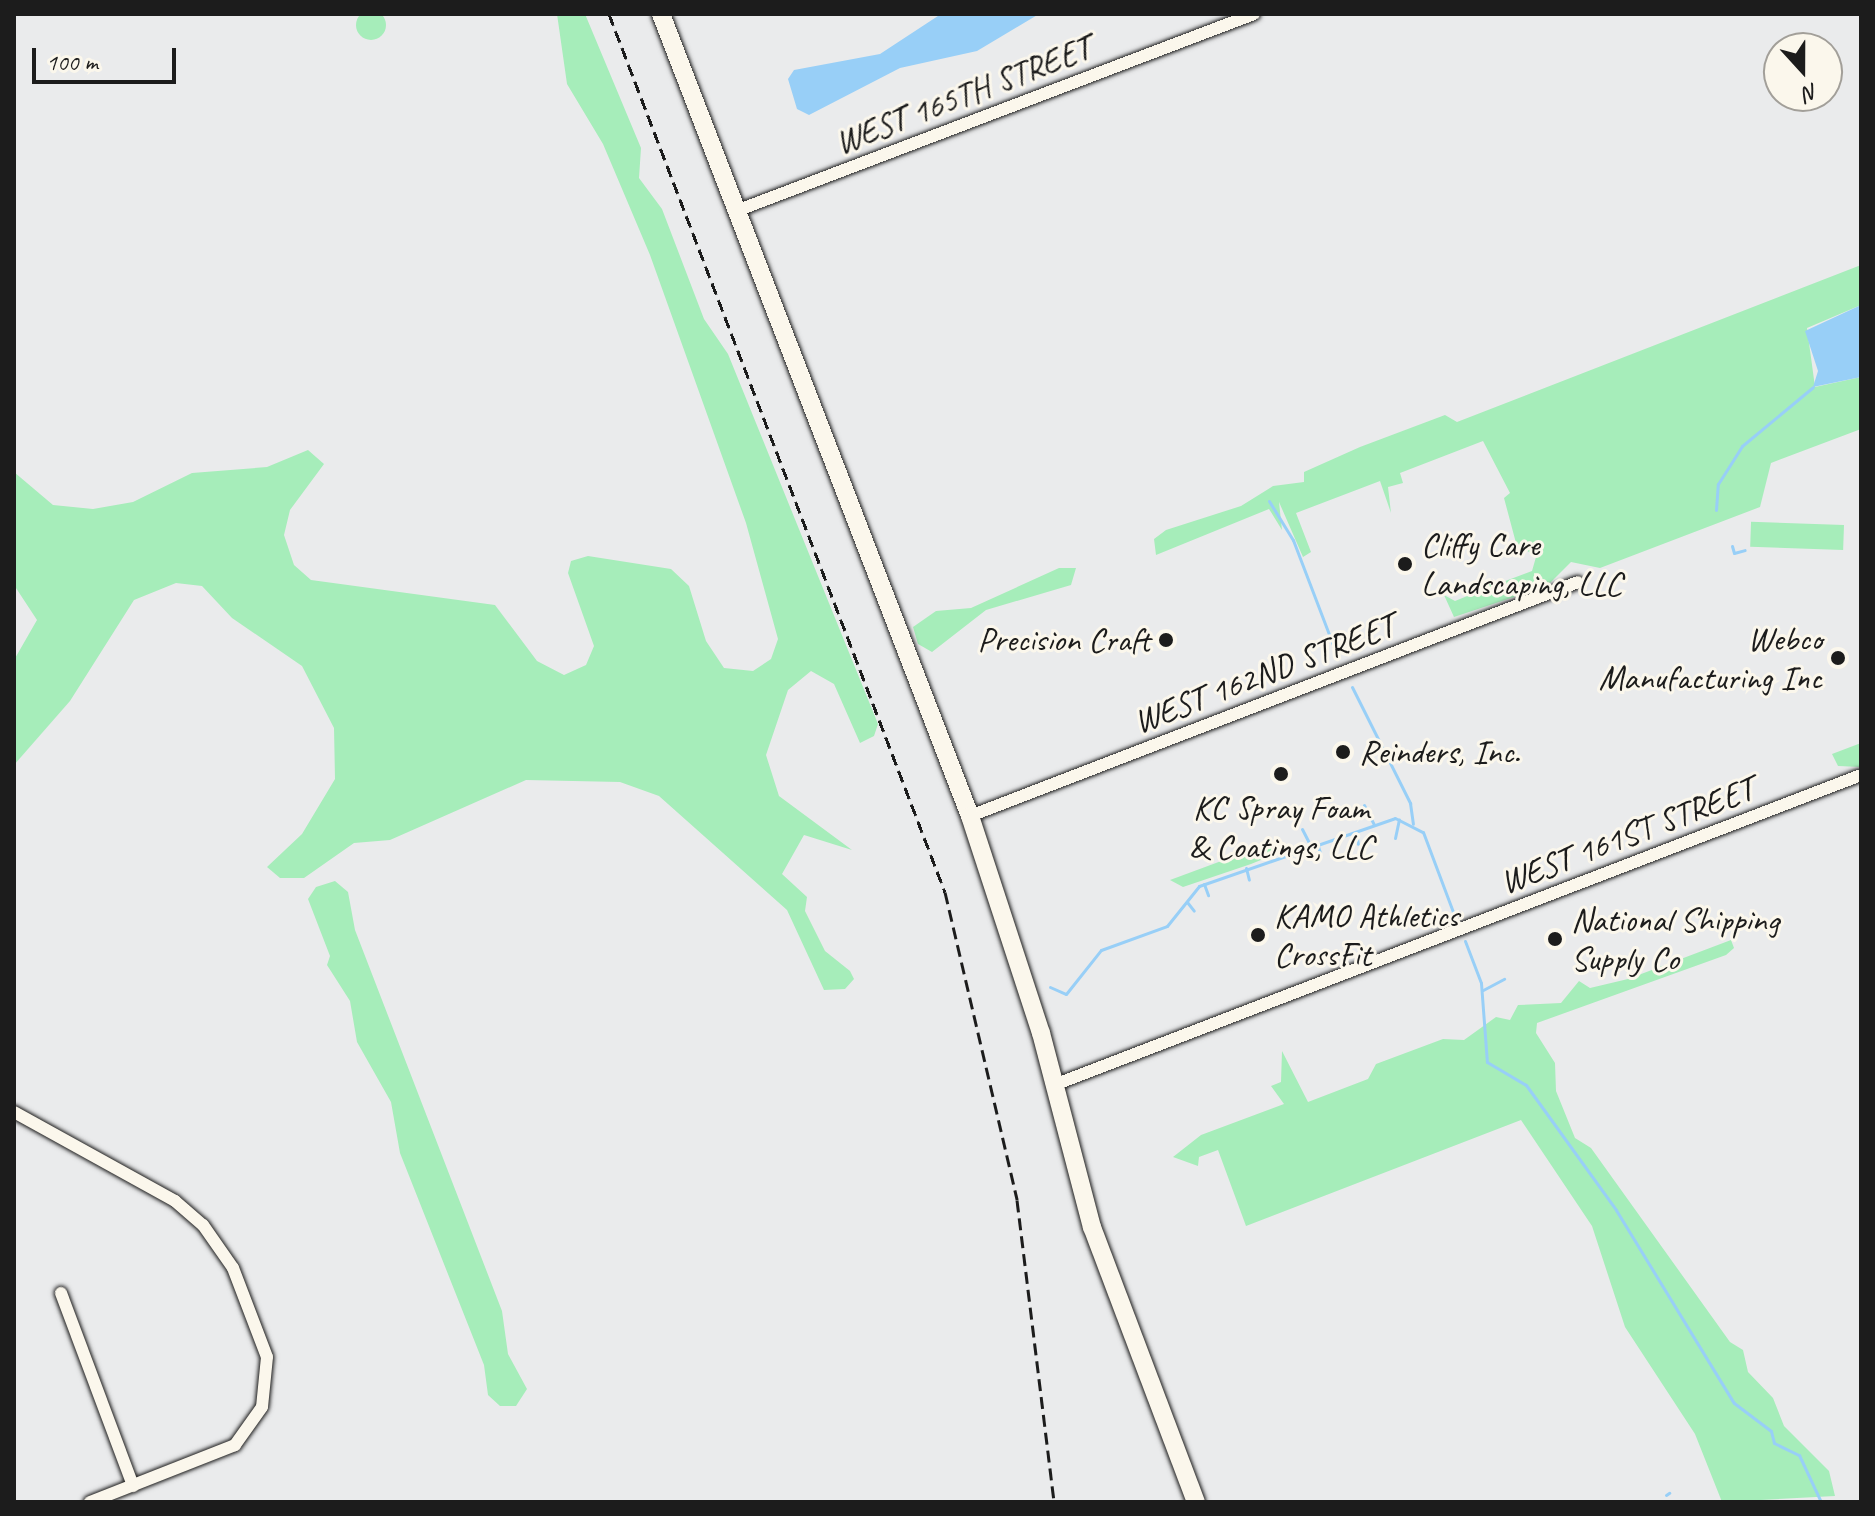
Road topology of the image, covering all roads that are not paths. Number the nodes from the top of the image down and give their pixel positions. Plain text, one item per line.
1 (661, 14) edge
2 (1254, 14) edge
3 (736, 211) junction
4 (1578, 582) dead end
5 (1861, 775) edge
6 (970, 816) junction
7 (1054, 1085) junction
8 (14, 1112) edge
9 (61, 1293) dead end
10 (133, 1486) junction
11 (90, 1502) edge
12 (1196, 1502) edge

1 - 3 highway
2 - 3 street, WEST 165TH STREET
3 - 6 highway
4 - 6 street, WEST 162ND STREET
5 - 7 street, WEST 161ST STREET
6 - 7 highway
7 - 12 highway
8 - 10 street
9 - 10 street
10 - 11 street

